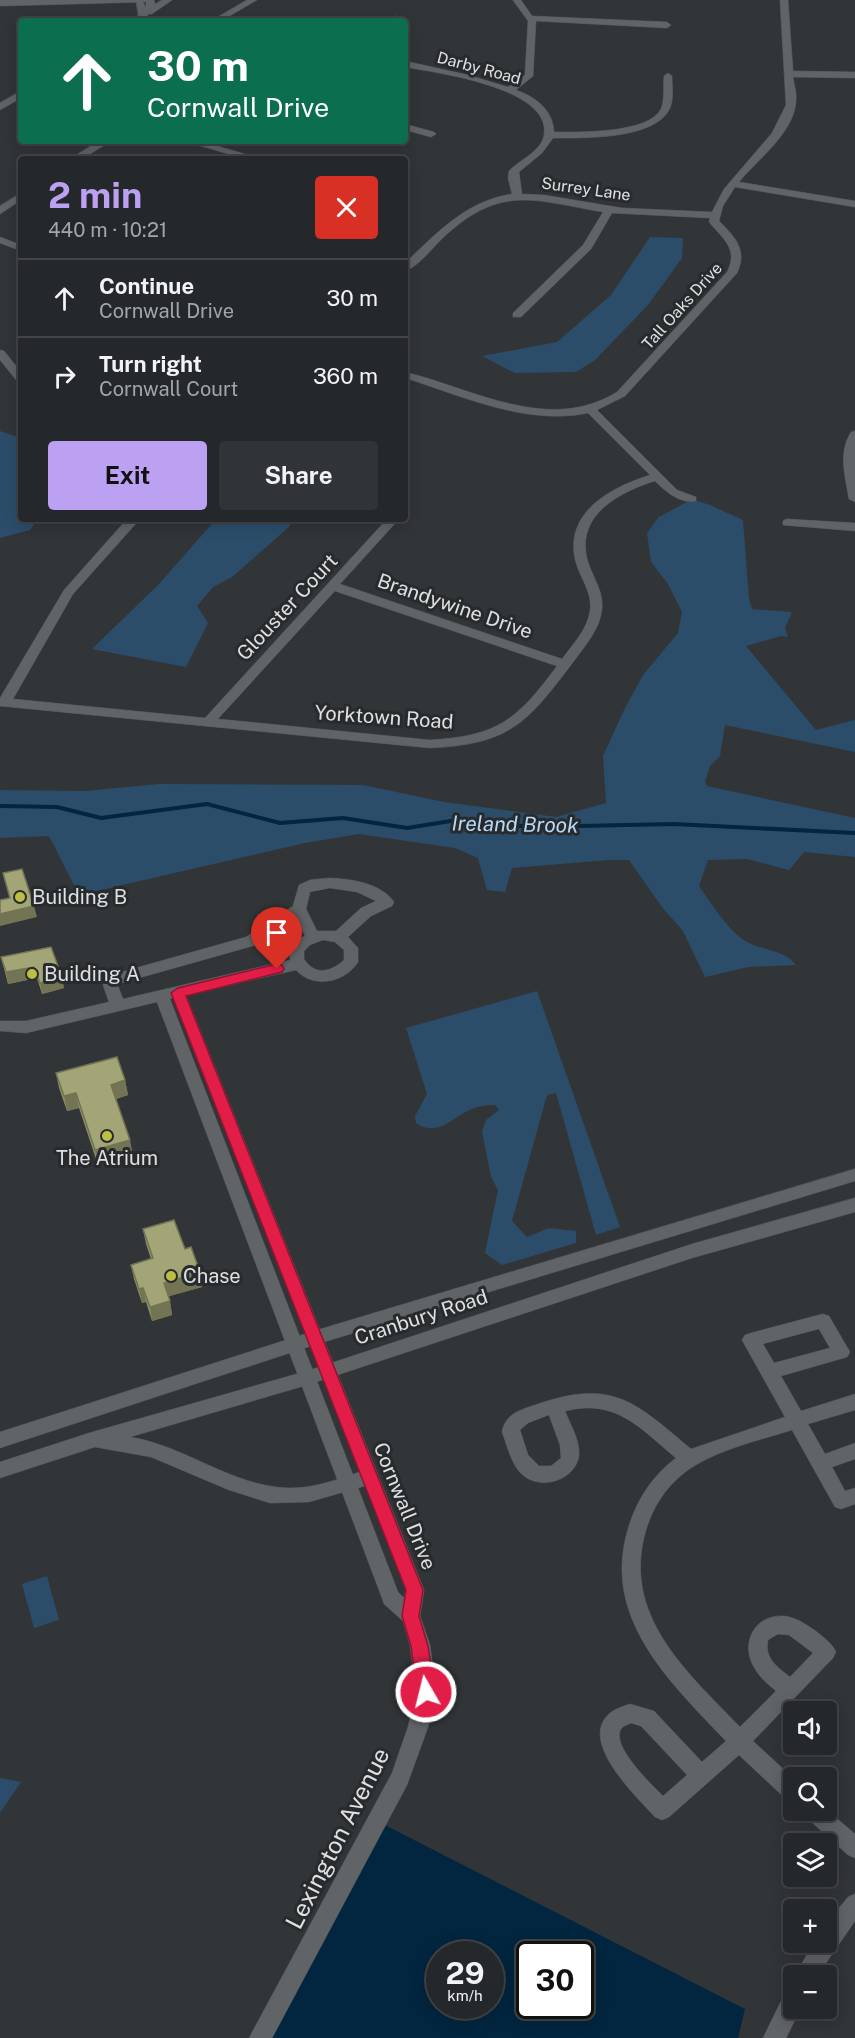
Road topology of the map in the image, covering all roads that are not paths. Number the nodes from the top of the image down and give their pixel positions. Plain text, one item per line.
1 (145, 0) edge
2 (168, 0) edge
3 (253, 0) edge
4 (517, 0) edge
5 (784, 0) edge
6 (1, 5) edge
7 (142, 16) edge
8 (222, 18) edge
9 (529, 18) junction
10 (668, 25) dead end
11 (408, 65) edge
12 (789, 74) junction
13 (855, 75) edge
14 (668, 76) dead end
15 (511, 89) junction
16 (18, 96) edge
17 (0, 107) edge
18 (408, 129) edge
19 (431, 134) dead end
20 (550, 135) junction
21 (101, 144) edge
22 (200, 144) edge
23 (80, 156) edge
24 (246, 156) edge
25 (734, 184) junction
26 (518, 197) junction
27 (18, 198) edge
28 (855, 204) edge
29 (609, 210) junction
30 (0, 211) edge
31 (715, 215) junction
32 (0, 240) edge
33 (18, 247) edge
34 (408, 265) edge
35 (517, 315) dead end
36 (0, 353) edge
37 (18, 373) edge
38 (408, 376) edge
39 (590, 409) junction
40 (855, 434) edge
41 (656, 477) junction
42 (692, 499) dead end
43 (855, 500) edge
44 (131, 522) edge
45 (390, 522) edge
46 (787, 524) dead end
47 (855, 527) edge
48 (333, 586) junction
49 (565, 664) junction
50 (3, 702) edge
51 (209, 721) junction
52 (299, 909) junction
53 (313, 937) junction
54 (339, 938) junction
55 (297, 964) junction
56 (170, 995) junction
57 (118, 1007) junction
58 (1, 1026) edge
59 (855, 1175) edge
60 (855, 1204) edge
61 (314, 1338) junction
62 (294, 1346) junction
63 (327, 1371) junction
64 (770, 1372) junction
65 (307, 1378) junction
66 (855, 1402) edge
67 (554, 1406) dead end
68 (795, 1420) junction
69 (0, 1440) edge
70 (89, 1442) junction
71 (855, 1451) edge
72 (689, 1459) junction
73 (819, 1464) junction
74 (0, 1470) edge
75 (369, 1477) junction
76 (347, 1484) junction
77 (855, 1496) edge
78 (411, 1616) junction
79 (790, 1690) junction
80 (740, 1742) junction
81 (701, 1776) junction
82 (783, 1783) edge
83 (825, 1821) edge
84 (855, 1848) edge
85 (855, 1904) edge
86 (837, 1928) edge
87 (784, 2019) edge
88 (260, 2038) edge
89 (774, 2038) edge

1 - 6 street
1 - 7 street
2 - 7 street
3 - 8 street
4 - 9 street
5 - 12 street
9 - 10 street
9 - 15 street
11 - 15 street, Darby Road
12 - 13 street
12 - 25 street
14 - 20 street
15 - 20 street, Darby Road
16 - 17 street
18 - 19 street
20 - 26 street
21 - 23 street
22 - 24 street
25 - 28 street
25 - 31 street
26 - 29 street, Surrey Lane
26 - 34 street, Surrey Lane
27 - 30 street
29 - 31 street, Surrey Lane
29 - 35 street
31 - 39 street, Tall Oaks Drive
32 - 33 street
36 - 37 street
38 - 39 street, Tall Oaks Drive
39 - 41 street
40 - 43 street
41 - 42 street
41 - 49 street, Yorktown Road
44 - 50 street
45 - 48 street, Glouster Court
46 - 47 street
48 - 49 street, Brandywine Drive
48 - 51 street, Glouster Court
49 - 51 street, Yorktown Road
50 - 51 street, Yorktown Road
52 - 53 street
52 - 54 street
52 - 57 street
53 - 54 street
53 - 55 street
54 - 55 street
55 - 56 street
56 - 57 street
56 - 61 street, Cornwall Drive
56 - 62 street
57 - 58 street
59 - 61 street, Cranbury Road
60 - 63 street, Cranbury Road
61 - 62 street, Cranbury Road
61 - 63 street, Cornwall Drive
62 - 65 street
62 - 69 street, Cranbury Road
63 - 65 street, Cranbury Road
63 - 75 street, Cornwall Drive
64 - 64 street
64 - 68 street
65 - 70 street, Cranbury Road
65 - 76 street
66 - 68 street
67 - 72 street
68 - 72 street
68 - 73 street
70 - 74 street, Cranbury Road
70 - 76 street
71 - 73 street
72 - 80 street
73 - 77 street
75 - 76 street
75 - 78 street, Cornwall Drive
76 - 78 street
78 - 88 street, Lexington Avenue
79 - 79 street
79 - 80 street
80 - 81 street
80 - 82 street
81 - 81 street
83 - 84 street
85 - 86 street
87 - 89 street

